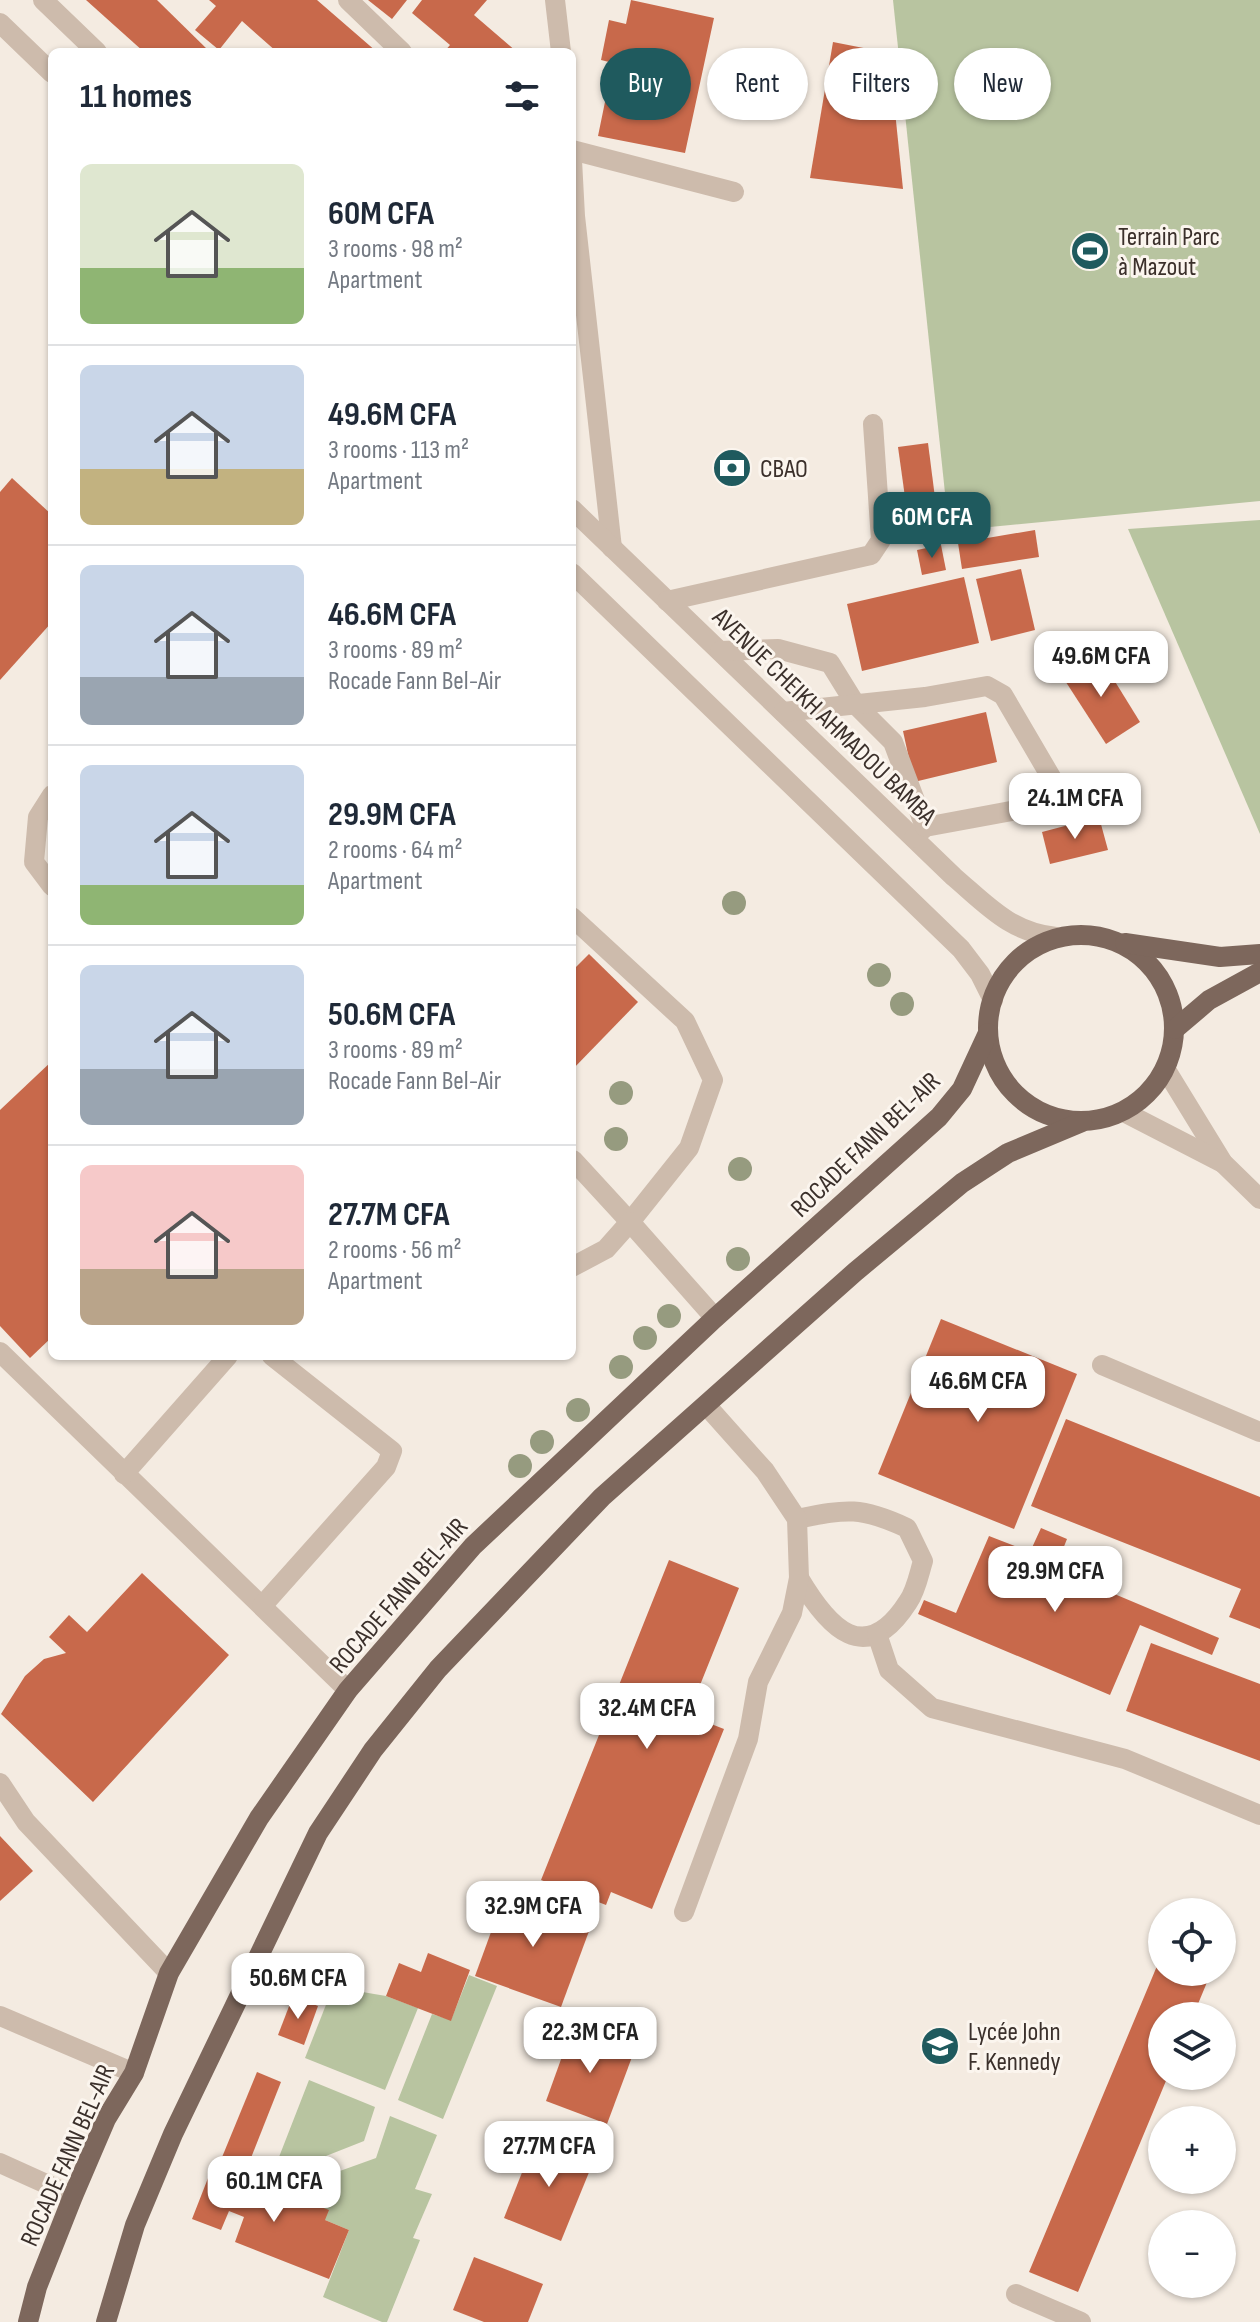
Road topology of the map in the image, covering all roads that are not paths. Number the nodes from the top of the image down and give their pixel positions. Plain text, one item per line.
1 (43, 0) edge
2 (348, 0) edge
3 (555, 0) edge
4 (0, 23) edge
5 (93, 48) edge
6 (398, 48) edge
7 (561, 48) edge
8 (48, 69) edge
9 (576, 151) edge
10 (734, 192) dead end
11 (576, 241) edge
12 (873, 424) dead end
13 (576, 513) edge
14 (612, 548) junction
15 (576, 577) edge
16 (667, 601) junction
17 (720, 651) junction
18 (856, 705) junction
19 (783, 712) junction
20 (48, 801) edge
21 (1065, 801) junction
22 (1120, 807) dead end
23 (920, 833) junction
24 (48, 881) edge
25 (576, 921) edge
26 (1056, 937) junction
27 (1119, 942) junction
28 (1260, 954) edge
29 (1260, 972) edge
30 (993, 1000) junction
31 (1175, 1029) junction
32 (988, 1033) junction
33 (1166, 1070) junction
34 (1124, 1112) junction
35 (1082, 1122) junction
36 (576, 1163) edge
37 (1223, 1163) junction
38 (1260, 1199) edge
39 (630, 1222) junction
40 (576, 1265) edge
41 (715, 1318) junction
42 (0, 1352) edge
43 (224, 1360) edge
44 (277, 1360) edge
45 (1102, 1365) dead end
46 (706, 1405) junction
47 (1260, 1432) edge
48 (124, 1474) junction
49 (797, 1519) junction
50 (799, 1578) junction
51 (262, 1606) junction
52 (877, 1634) junction
53 (348, 1690) junction
54 (0, 1783) edge
55 (1260, 1815) edge
56 (684, 1912) dead end
57 (169, 1973) junction
58 (0, 2016) edge
59 (134, 2073) junction
60 (0, 2163) edge
61 (73, 2196) junction
62 (1016, 2294) dead end
63 (28, 2322) edge
64 (106, 2322) edge
65 (1081, 2322) edge

1 - 5 street
2 - 6 street
3 - 7 street
4 - 8 street
9 - 10 street
11 - 14 street
12 - 16 street
13 - 14 street, AVENUE CHEIKH AHMADOU BAMBA
14 - 16 street, AVENUE CHEIKH AHMADOU BAMBA
15 - 30 street
16 - 17 street, AVENUE CHEIKH AHMADOU BAMBA
17 - 18 street
17 - 19 street, AVENUE CHEIKH AHMADOU BAMBA
18 - 19 street
18 - 21 street
18 - 23 street
19 - 23 street, AVENUE CHEIKH AHMADOU BAMBA
20 - 24 street
21 - 22 street
21 - 23 street
23 - 26 street, AVENUE CHEIKH AHMADOU BAMBA
25 - 39 street
26 - 27 main road
26 - 30 main road
27 - 28 main road
27 - 31 main road
29 - 31 main road
30 - 32 main road
31 - 33 main road
32 - 35 main road
32 - 41 main road, ROCADE FANN BEL-AIR
33 - 34 main road
33 - 37 street
34 - 35 main road
34 - 37 street
35 - 46 main road
36 - 39 street
37 - 38 street
39 - 40 street
39 - 41 street
41 - 53 main road, ROCADE FANN BEL-AIR
42 - 48 street
43 - 48 street
44 - 51 street
45 - 47 street
46 - 49 street
46 - 64 main road
48 - 51 street
49 - 50 street
49 - 52 street
50 - 52 street
50 - 56 street
51 - 53 street
52 - 55 street
53 - 57 main road, ROCADE FANN BEL-AIR
54 - 57 street
57 - 59 main road, ROCADE FANN BEL-AIR
58 - 59 street
59 - 61 main road, ROCADE FANN BEL-AIR
60 - 61 street
61 - 63 main road, ROCADE FANN BEL-AIR
62 - 65 street

